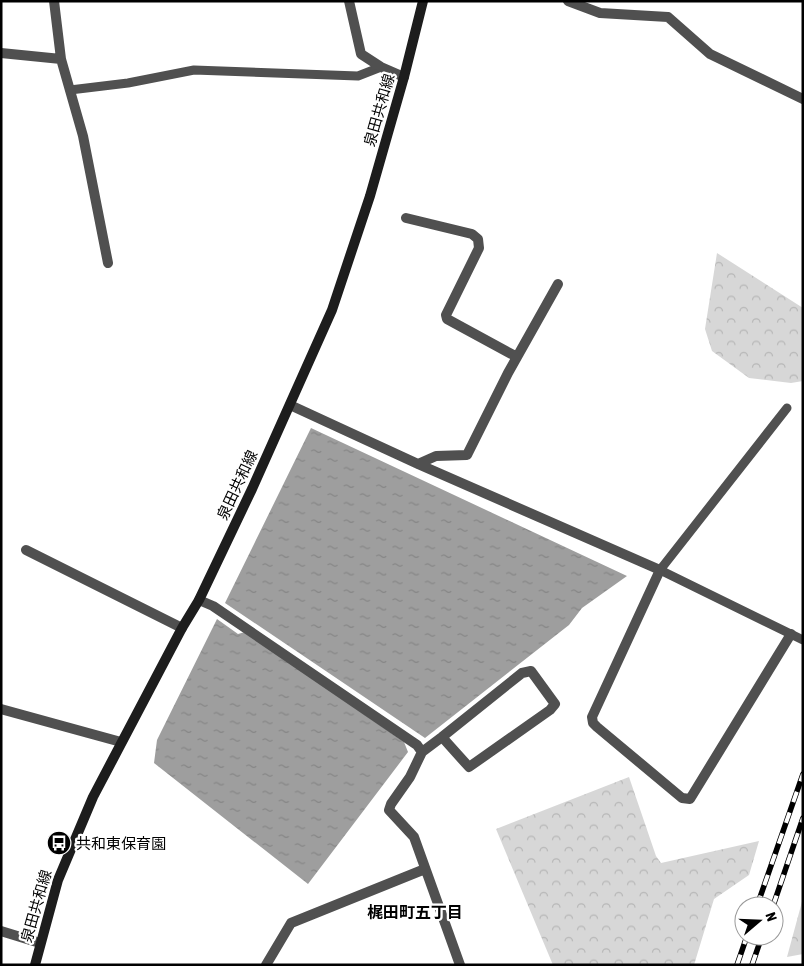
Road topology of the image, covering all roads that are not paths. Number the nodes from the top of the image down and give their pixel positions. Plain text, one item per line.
1 (54, 1) edge
2 (349, 1) edge
3 (423, 1) edge
4 (568, 1) edge
5 (1, 53) edge
6 (61, 59) junction
7 (381, 67) junction
8 (404, 77) junction
9 (70, 90) junction
10 (803, 99) edge
11 (406, 218) dead end
12 (108, 263) dead end
13 (558, 284) dead end
14 (517, 357) junction
15 (290, 405) junction
16 (787, 408) dead end
17 (418, 464) junction
18 (26, 550) dead end
19 (660, 570) junction
20 (199, 600) junction
21 (182, 628) junction
22 (791, 634) junction
23 (803, 640) edge
24 (1, 709) edge
25 (442, 737) junction
26 (121, 742) junction
27 (422, 752) junction
28 (425, 869) junction
29 (1, 931) edge
30 (40, 944) junction
31 (35, 965) edge
32 (266, 965) edge
33 (460, 965) edge

1 - 6 street
2 - 7 street
3 - 8 main road, 泉田共和線
4 - 10 street
5 - 6 street
6 - 9 street
7 - 8 street
7 - 9 lane
8 - 15 main road, 泉田共和線
9 - 12 street
11 - 14 street
13 - 14 street
14 - 17 street
15 - 17 street
15 - 20 main road, 泉田共和線
16 - 19 lane
17 - 19 street
18 - 21 street
19 - 22 lane
19 - 22 street
20 - 21 main road, 泉田共和線
20 - 27 street
21 - 26 main road, 泉田共和線
22 - 23 lane
24 - 26 street
25 - 25 street
25 - 27 street
26 - 30 main road, 泉田共和線
27 - 28 street
28 - 32 street
28 - 33 street
29 - 30 street
30 - 31 main road, 泉田共和線

